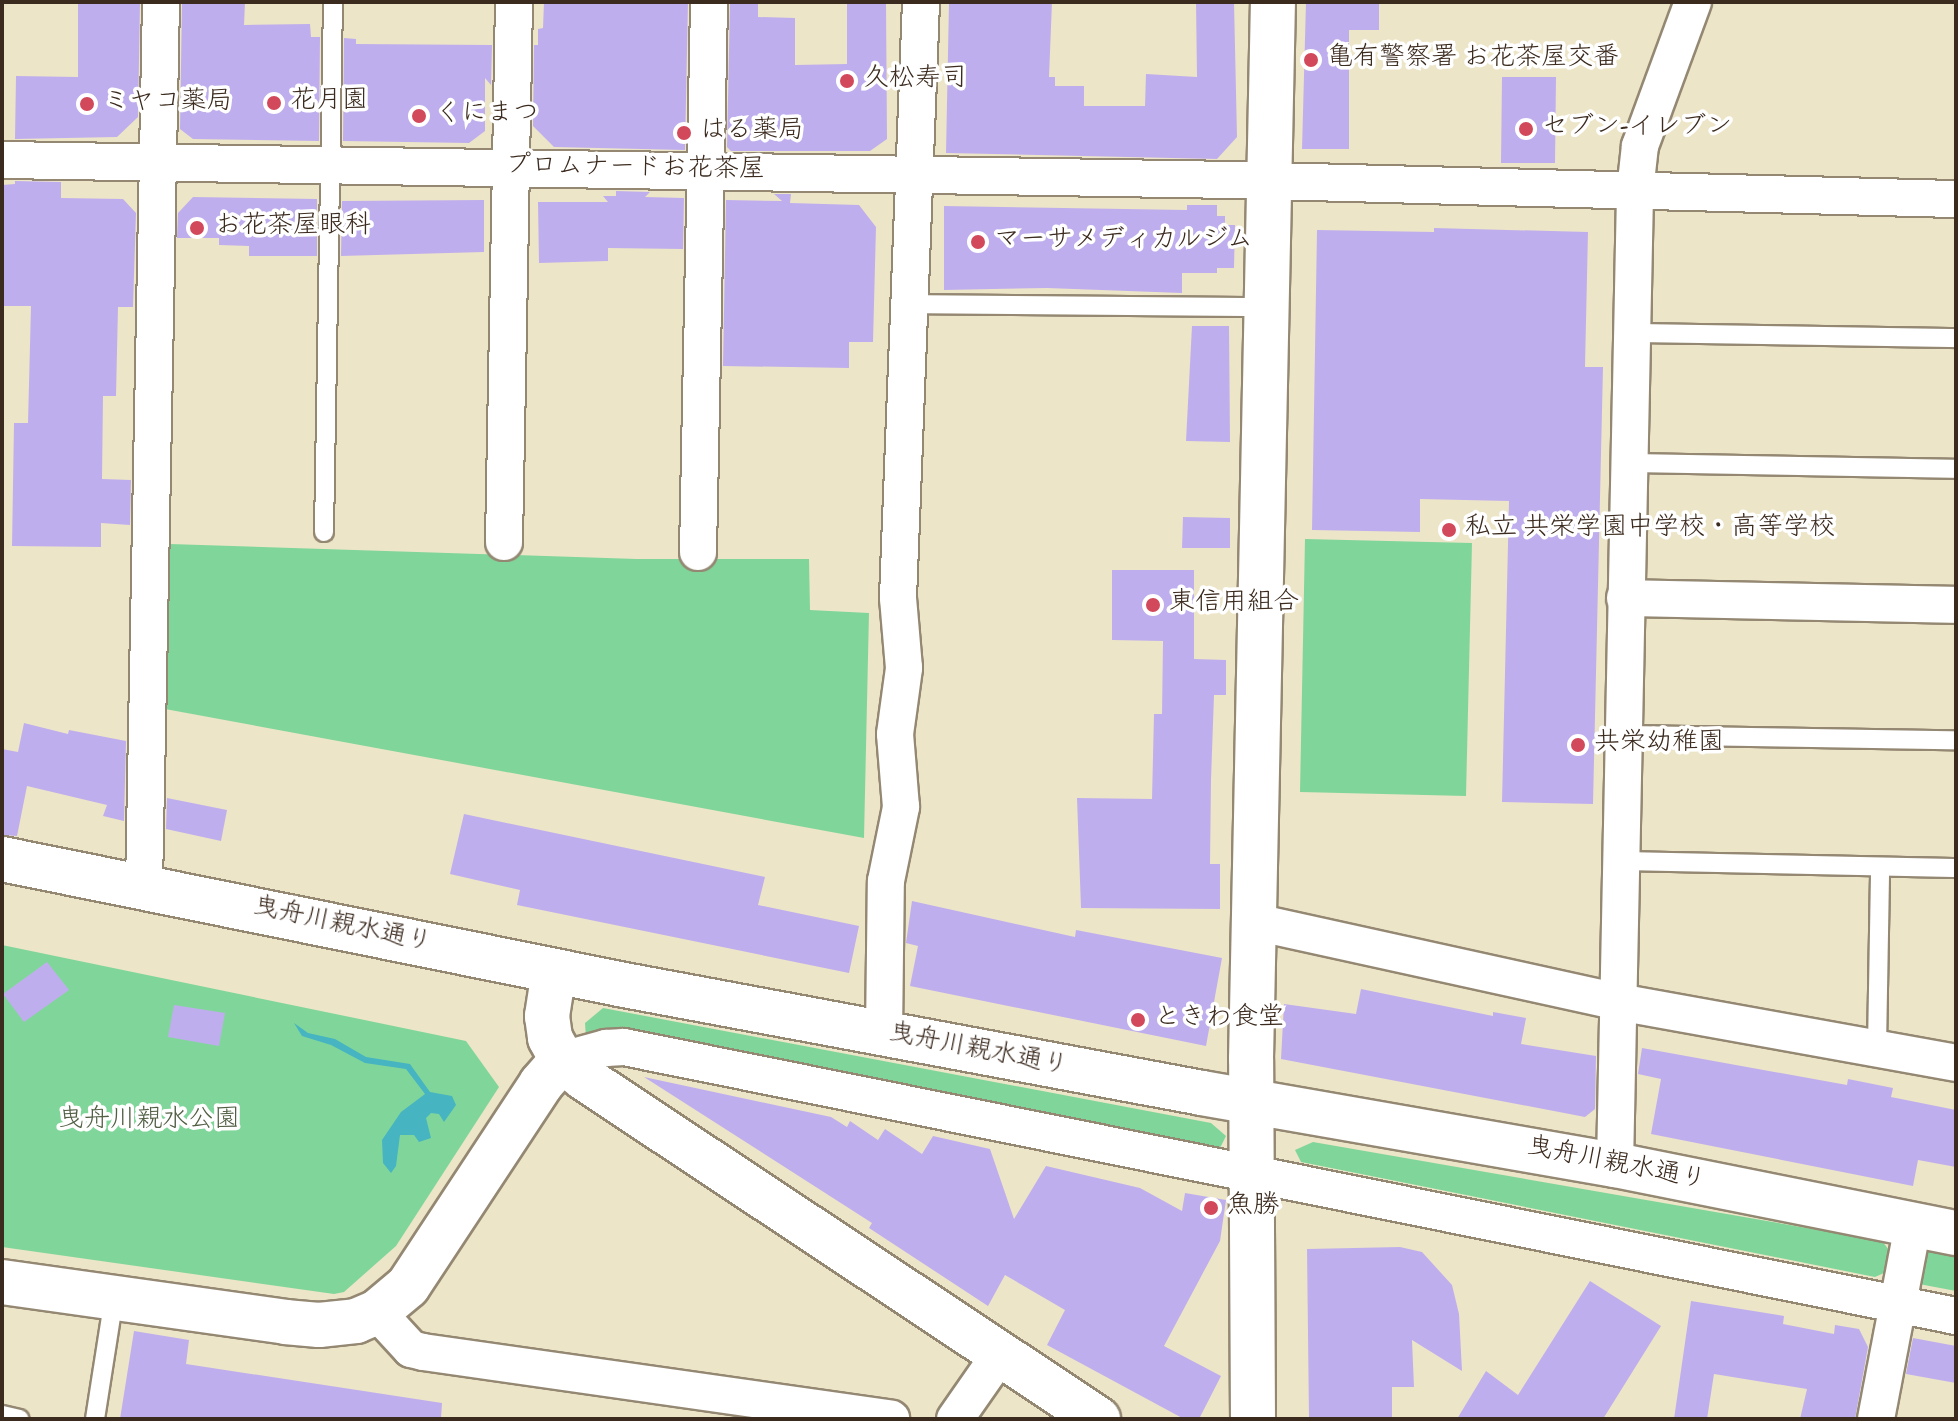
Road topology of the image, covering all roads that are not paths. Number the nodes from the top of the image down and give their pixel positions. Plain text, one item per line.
1 (161, 2) edge
2 (333, 2) edge
3 (514, 2) edge
4 (709, 2) edge
5 (921, 2) edge
6 (1273, 2) edge
7 (1693, 2) edge
8 (2, 160) edge
9 (159, 162) junction
10 (329, 167) junction
11 (512, 167) junction
12 (704, 172) junction
13 (913, 174) junction
14 (1268, 182) junction
15 (1635, 191) junction
16 (1956, 199) edge
17 (906, 304) junction
18 (1265, 307) junction
19 (1631, 333) junction
20 (1956, 338) edge
21 (1628, 463) junction
22 (1956, 469) edge
23 (324, 532) dead end
24 (504, 542) dead end
25 (698, 552) dead end
26 (1625, 598) junction
27 (1956, 605) edge
28 (1622, 735) junction
29 (1956, 740) edge
30 (2, 859) edge
31 (1621, 861) junction
32 (1880, 867) junction
33 (1956, 868) edge
34 (144, 886) junction
35 (1255, 922) junction
36 (554, 971) junction
37 (1618, 1002) junction
38 (884, 1034) junction
39 (1877, 1047) junction
40 (562, 1060) junction
41 (1956, 1063) edge
42 (1252, 1102) junction
43 (1615, 1165) junction
44 (1254, 1176) junction
45 (1913, 1225) junction
46 (1956, 1233) edge
47 (2, 1282) edge
48 (114, 1298) junction
49 (1897, 1305) junction
50 (377, 1312) junction
51 (1956, 1316) edge
52 (1001, 1353) junction
53 (2, 1415) edge
54 (20, 1419) edge
55 (95, 1419) edge
56 (891, 1419) edge
57 (955, 1419) edge
58 (1098, 1419) edge
59 (1253, 1419) edge
60 (1876, 1419) edge

1 - 9 street
2 - 10 lane
3 - 11 street
4 - 12 street
5 - 13 street
6 - 14 street
7 - 15 street
8 - 9 street, プロムナードお花茶屋
9 - 10 street, プロムナードお花茶屋
9 - 34 street
10 - 11 street, プロムナードお花茶屋
10 - 23 lane
11 - 12 street, プロムナードお花茶屋
11 - 24 street
12 - 13 street, プロムナードお花茶屋
12 - 25 street
13 - 14 street, プロムナードお花茶屋
13 - 17 street
14 - 15 street, プロムナードお花茶屋
14 - 18 street
15 - 16 street, プロムナードお花茶屋
15 - 19 street
17 - 18 lane
17 - 38 street
18 - 35 street
19 - 20 lane
19 - 21 street
21 - 22 lane
21 - 26 street
26 - 27 street
26 - 28 street
28 - 29 lane
28 - 31 street
30 - 34 street, 曳舟川親水通り
31 - 32 lane
31 - 37 street
32 - 33 lane
32 - 39 lane
34 - 36 street, 曳舟川親水通り
35 - 37 street
35 - 42 street
36 - 38 street, 曳舟川親水通り
36 - 40 street
37 - 39 street
37 - 43 street
38 - 42 street, 曳舟川親水通り
39 - 41 street
40 - 44 street
40 - 50 street
40 - 52 street
42 - 43 street, 曳舟川親水通り
42 - 44 street
43 - 45 street, 曳舟川親水通り
44 - 49 street
44 - 59 street
45 - 46 street, 曳舟川親水通り
45 - 49 street
47 - 48 street
48 - 50 street
48 - 55 lane
49 - 51 street
49 - 60 street
50 - 56 street
52 - 57 street
52 - 58 street
53 - 54 lane

